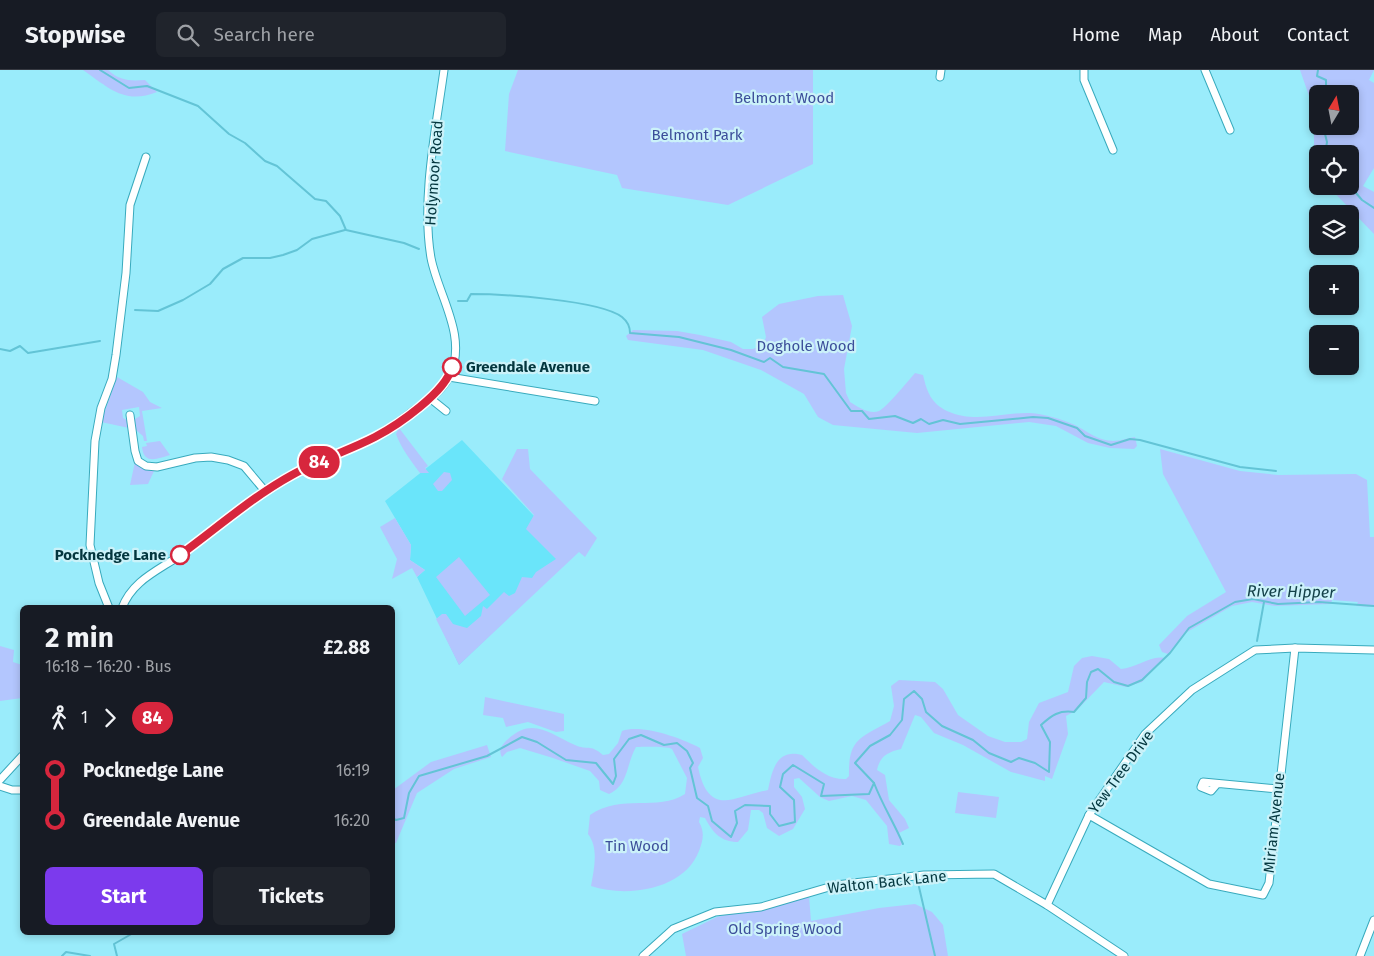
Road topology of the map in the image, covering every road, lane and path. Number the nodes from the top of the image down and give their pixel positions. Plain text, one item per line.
1 (444, 70) edge
2 (1084, 70) edge
3 (1204, 70) edge
4 (1230, 130) dead end
5 (1113, 150) dead end
6 (146, 157) dead end
7 (449, 377) junction
8 (431, 399) junction
9 (595, 401) dead end
10 (446, 411) dead end
11 (130, 415) dead end
12 (265, 491) junction
13 (108, 605) edge
14 (124, 605) edge
15 (1294, 648) junction
16 (1374, 650) edge
17 (20, 758) edge
18 (0, 780) edge
19 (1217, 784) dead end
20 (0, 786) edge
21 (1277, 789) junction
22 (20, 790) edge
23 (1088, 815) junction
24 (1047, 905) junction
25 (1374, 920) edge
26 (643, 956) edge
27 (1124, 956) edge
28 (1360, 956) edge

1 - 7 street, Holymoor Road
2 - 5 street
3 - 4 street
6 - 13 street
7 - 8 street, Holymoor Road
7 - 9 street
8 - 10 street
8 - 12 street, Holymoor Road
11 - 12 street
12 - 14 street, Holymoor Road
15 - 16 street, Yew Tree Drive
15 - 21 street, Miriam Avenue
15 - 23 street, Yew Tree Drive
17 - 18 street
19 - 21 street
20 - 22 street
21 - 23 street, Miriam Avenue
23 - 24 street, Yew Tree Drive
24 - 26 street, Walton Back Lane
24 - 27 street, Walton Back Lane
25 - 28 street

